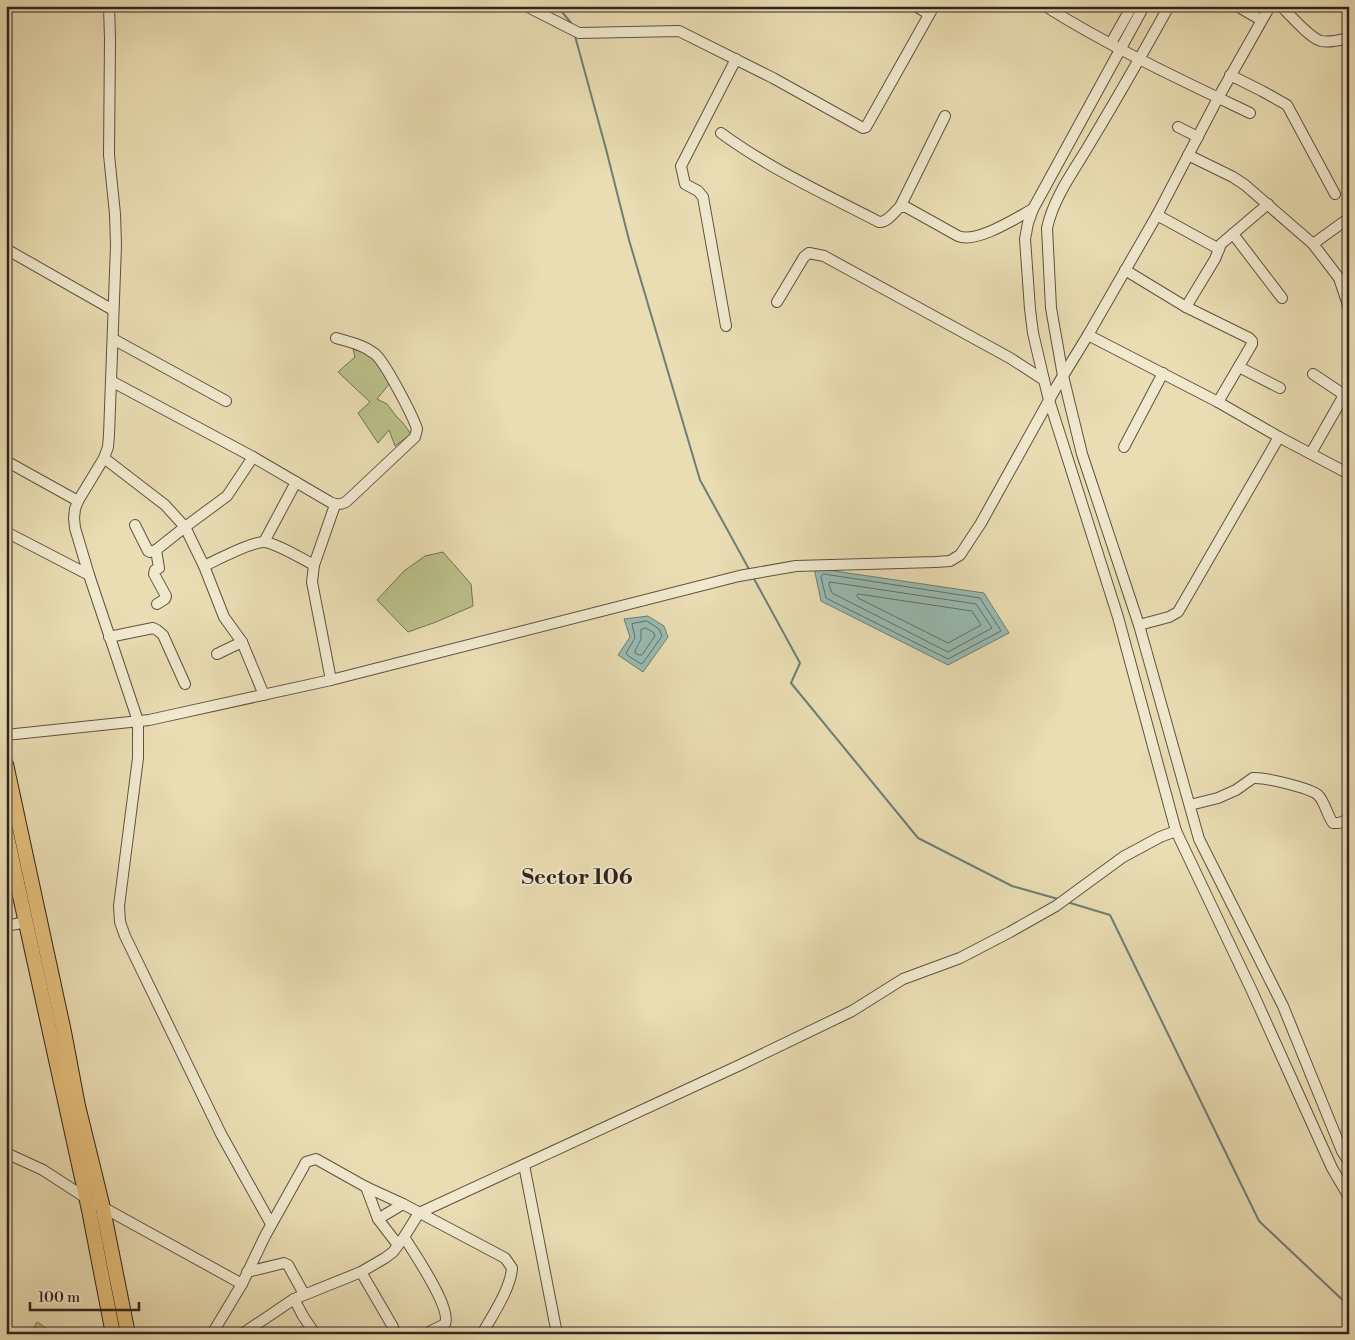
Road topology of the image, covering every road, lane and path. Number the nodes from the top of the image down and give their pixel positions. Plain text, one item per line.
1 (109, 6) edge
2 (526, 6) edge
3 (915, 6) edge
4 (1045, 6) edge
5 (1132, 6) edge
6 (1144, 6) edge
7 (1169, 6) edge
8 (1237, 6) edge
9 (1270, 6) edge
10 (1281, 6) edge
11 (932, 10) edge
12 (1262, 20) junction
13 (1349, 38) edge
14 (1111, 43) junction
15 (1121, 48) junction
16 (736, 59) junction
17 (1140, 59) junction
18 (1230, 75) junction
19 (1218, 98) junction
20 (1250, 113) dead end
21 (945, 116) dead end
22 (1178, 127) dead end
23 (721, 134) dead end
24 (1198, 137) junction
25 (1188, 155) junction
26 (1335, 194) dead end
27 (1268, 204) junction
28 (900, 207) junction
29 (1032, 209) junction
30 (1157, 215) junction
31 (1349, 218) edge
32 (1232, 234) junction
33 (1313, 244) junction
34 (6, 249) edge
35 (1219, 249) junction
36 (1125, 270) junction
37 (1282, 298) dead end
38 (777, 302) dead end
39 (1186, 307) junction
40 (1349, 308) edge
41 (113, 310) junction
42 (726, 326) dead end
43 (1088, 335) junction
44 (336, 338) dead end
45 (113, 339) junction
46 (1240, 367) junction
47 (1163, 373) junction
48 (1312, 374) dead end
49 (1063, 376) junction
50 (1044, 380) junction
51 (111, 381) junction
52 (1280, 388) dead end
53 (1050, 400) junction
54 (226, 401) dead end
55 (1218, 402) junction
56 (1279, 437) junction
57 (1124, 447) dead end
58 (1311, 453) junction
59 (104, 458) junction
60 (253, 458) junction
61 (6, 461) edge
62 (1348, 472) edge
63 (296, 482) junction
64 (78, 501) junction
65 (336, 505) junction
66 (135, 525) dead end
67 (185, 527) junction
68 (6, 532) edge
69 (264, 542) junction
70 (156, 550) junction
71 (204, 566) junction
72 (314, 566) junction
73 (89, 575) junction
74 (156, 604) dead end
75 (1139, 625) junction
76 (109, 637) junction
77 (242, 642) junction
78 (217, 654) dead end
79 (331, 680) junction
80 (184, 684) dead end
81 (264, 695) junction
82 (138, 721) junction
83 (6, 735) edge
84 (6, 764) edge
85 (1190, 804) junction
86 (1349, 819) edge
87 (1176, 831) junction
88 (6, 832) edge
89 (26, 922) junction
90 (6, 926) edge
91 (6, 1153) edge
92 (1349, 1162) edge
93 (524, 1165) junction
94 (366, 1187) junction
95 (1349, 1197) edge
96 (86, 1198) junction
97 (403, 1204) junction
98 (102, 1206) junction
99 (420, 1213) junction
100 (378, 1219) junction
101 (271, 1224) junction
102 (401, 1241) junction
103 (247, 1272) junction
104 (361, 1272) junction
105 (242, 1284) junction
106 (304, 1294) junction
107 (294, 1299) junction
108 (113, 1334) edge
109 (128, 1334) edge
110 (212, 1334) edge
111 (242, 1334) edge
112 (315, 1334) edge
113 (392, 1334) edge
114 (429, 1334) edge
115 (482, 1334) edge
116 (557, 1334) edge

1 - 41 street
2 - 16 street
3 - 11 street
4 - 14 street
5 - 14 street
6 - 15 street
7 - 17 street
8 - 12 street
9 - 12 street
10 - 13 street
11 - 16 street
12 - 18 street
14 - 15 street
15 - 17 street
15 - 29 street
16 - 42 street
17 - 19 street
17 - 49 street
18 - 19 street
18 - 26 street
19 - 20 street
19 - 24 street
21 - 28 street
22 - 24 street
23 - 28 street
24 - 25 street
25 - 27 street
25 - 30 street
27 - 32 street
27 - 33 street
28 - 29 street
29 - 50 street
30 - 35 street
30 - 36 street
31 - 33 street
32 - 35 street
32 - 37 street
33 - 40 street
34 - 41 street
35 - 39 street
36 - 39 street
36 - 43 street
38 - 50 street
39 - 46 street
41 - 45 street
43 - 47 street
43 - 49 street
44 - 65 street
45 - 51 street
45 - 54 street
46 - 52 street
46 - 55 street
47 - 55 street
47 - 57 street
48 - 58 street
49 - 53 street
49 - 75 street
50 - 53 street
51 - 59 street
51 - 60 street
53 - 79 street
53 - 87 street
55 - 56 street
56 - 58 street
56 - 75 street
58 - 62 street
59 - 64 street
59 - 67 street
60 - 63 street
60 - 67 street
61 - 64 street
63 - 65 street
63 - 69 street
64 - 73 street
65 - 72 street
66 - 70 street
67 - 70 street
67 - 71 street
68 - 73 street
69 - 71 street
69 - 72 street
70 - 74 street
71 - 77 street
72 - 79 street
73 - 76 street
75 - 85 street
76 - 80 street
76 - 82 street
77 - 78 street
77 - 81 street
79 - 81 street
81 - 82 street
82 - 83 street
82 - 101 street
84 - 98 main road
85 - 86 street
85 - 92 street
87 - 93 street
87 - 95 street
88 - 89 main road
89 - 90 street
89 - 96 main road
91 - 96 street
93 - 99 street
93 - 116 street
94 - 97 street
94 - 100 street
94 - 101 street
96 - 98 street
96 - 108 main road
97 - 99 street
97 - 100 street
98 - 105 street
98 - 109 main road
99 - 102 street
99 - 115 street
100 - 102 street
101 - 103 street
102 - 104 street
102 - 114 street
103 - 105 street
103 - 106 street
104 - 106 street
104 - 113 street
105 - 110 street
106 - 107 street
107 - 111 street
107 - 112 street

